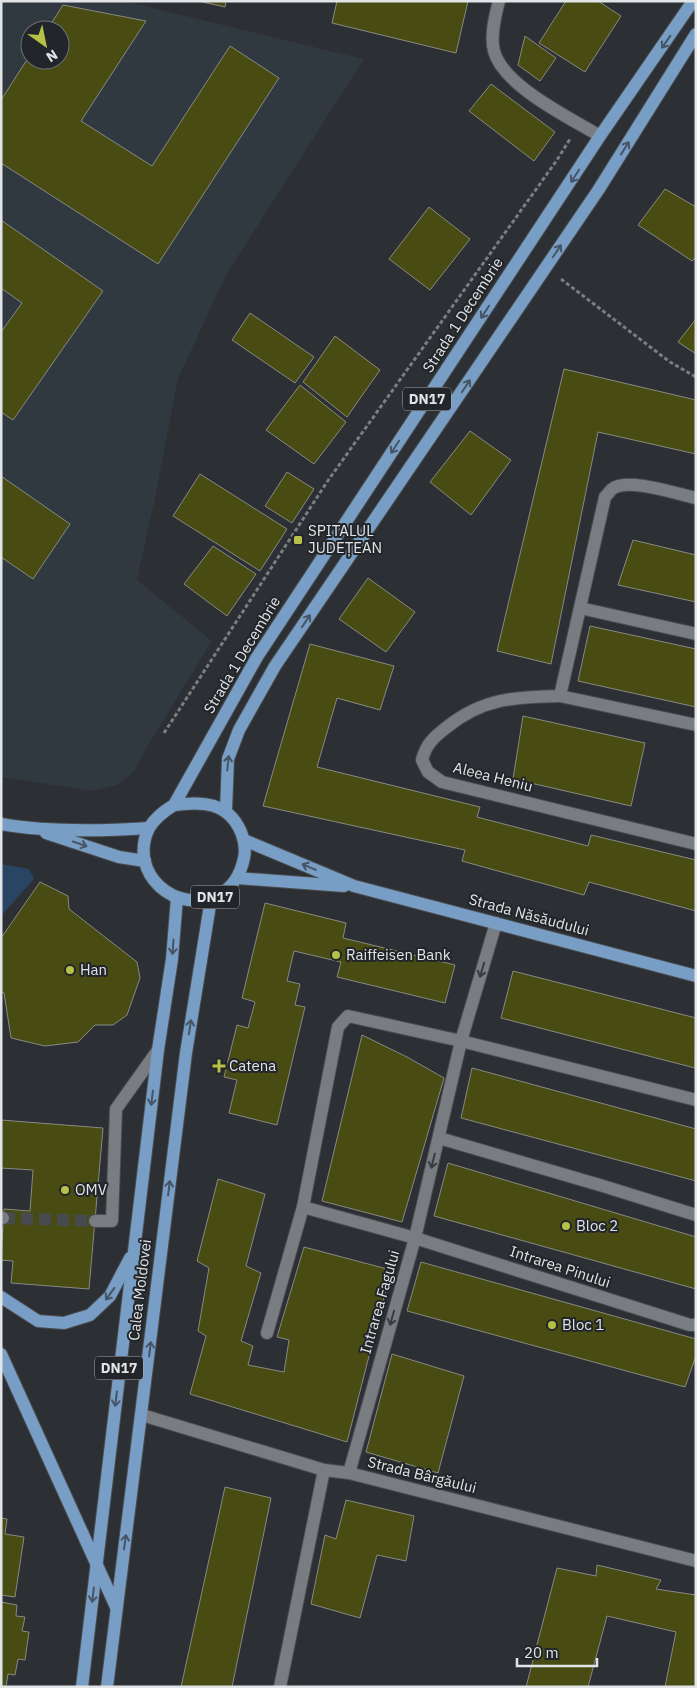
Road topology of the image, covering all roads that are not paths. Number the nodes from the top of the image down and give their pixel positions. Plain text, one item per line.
1 (499, 1) edge
2 (693, 1) edge
3 (696, 34) edge
4 (600, 136) junction
5 (696, 498) edge
6 (580, 608) junction
7 (696, 634) edge
8 (560, 696) junction
9 (696, 725) edge
10 (174, 805) junction
11 (226, 811) junction
12 (1, 824) edge
13 (34, 828) junction
14 (150, 828) junction
15 (244, 840) junction
16 (696, 844) edge
17 (145, 861) junction
18 (237, 878) junction
19 (354, 886) junction
20 (176, 898) junction
21 (211, 898) junction
22 (496, 923) junction
23 (696, 976) edge
24 (461, 1041) junction
25 (158, 1050) junction
26 (696, 1100) edge
27 (439, 1138) junction
28 (303, 1207) junction
29 (696, 1215) edge
30 (95, 1221) tunnel mouth
31 (415, 1238) junction
32 (134, 1251) junction
33 (1, 1297) edge
34 (696, 1325) edge
35 (267, 1333) dead end
36 (1, 1354) edge
37 (142, 1415) junction
38 (324, 1470) junction
39 (349, 1474) junction
40 (696, 1561) edge
41 (97, 1565) junction
42 (116, 1608) junction
43 (82, 1687) edge
44 (107, 1687) edge
45 (280, 1687) edge

1 - 4 street
2 -> 4 main road, Strada 1 Decembrie / DN17
11 -> 3 main road, DN17
4 -> 10 main road, Strada 1 Decembrie / DN17
5 - 6 street
6 - 7 street
6 - 8 street
8 - 9 street, Aleea Heniu
8 - 16 street, Aleea Heniu
10 - 11 main road
10 - 14 main road, DN17
11 - 15 main road
12 - 13 main road
13 - 14 main road
13 -> 17 main road
14 - 17 main road, DN17
15 - 18 main road, DN17
19 -> 15 main road, Strada Năsăudului
17 - 20 main road, DN17
18 - 19 main road, Strada Năsăudului
18 - 21 main road, DN17
19 - 22 main road, Strada Năsăudului
20 - 21 main road, DN17
20 -> 25 main road, Calea Moldovei / DN17
37 -> 21 main road, Calea Moldovei / DN17
22 - 23 main road, Strada Năsăudului
22 -> 24 street, Intrarea Fagului
24 - 26 street
24 - 27 street, Intrarea Fagului
24 - 28 street
25 - 30 street
25 -> 32 main road, Calea Moldovei / DN17
27 - 29 street
27 -> 31 street, Intrarea Fagului
28 - 31 street, Intrarea Pinului
28 - 35 street
31 - 34 street, Intrarea Pinului
31 -> 39 street, Intrarea Fagului
32 -> 33 main road
32 -> 41 main road, Calea Moldovei / DN17
36 - 41 main road
37 - 38 street, Strada Bârgăului
42 -> 37 main road, Calea Moldovei / DN17
38 - 39 street, Strada Bârgăului
38 - 45 street
39 - 40 street, Strada Bârgăului
41 - 42 main road
41 -> 43 main road, Calea Moldovei / DN17
42 - 44 main road, Calea Moldovei / DN17

